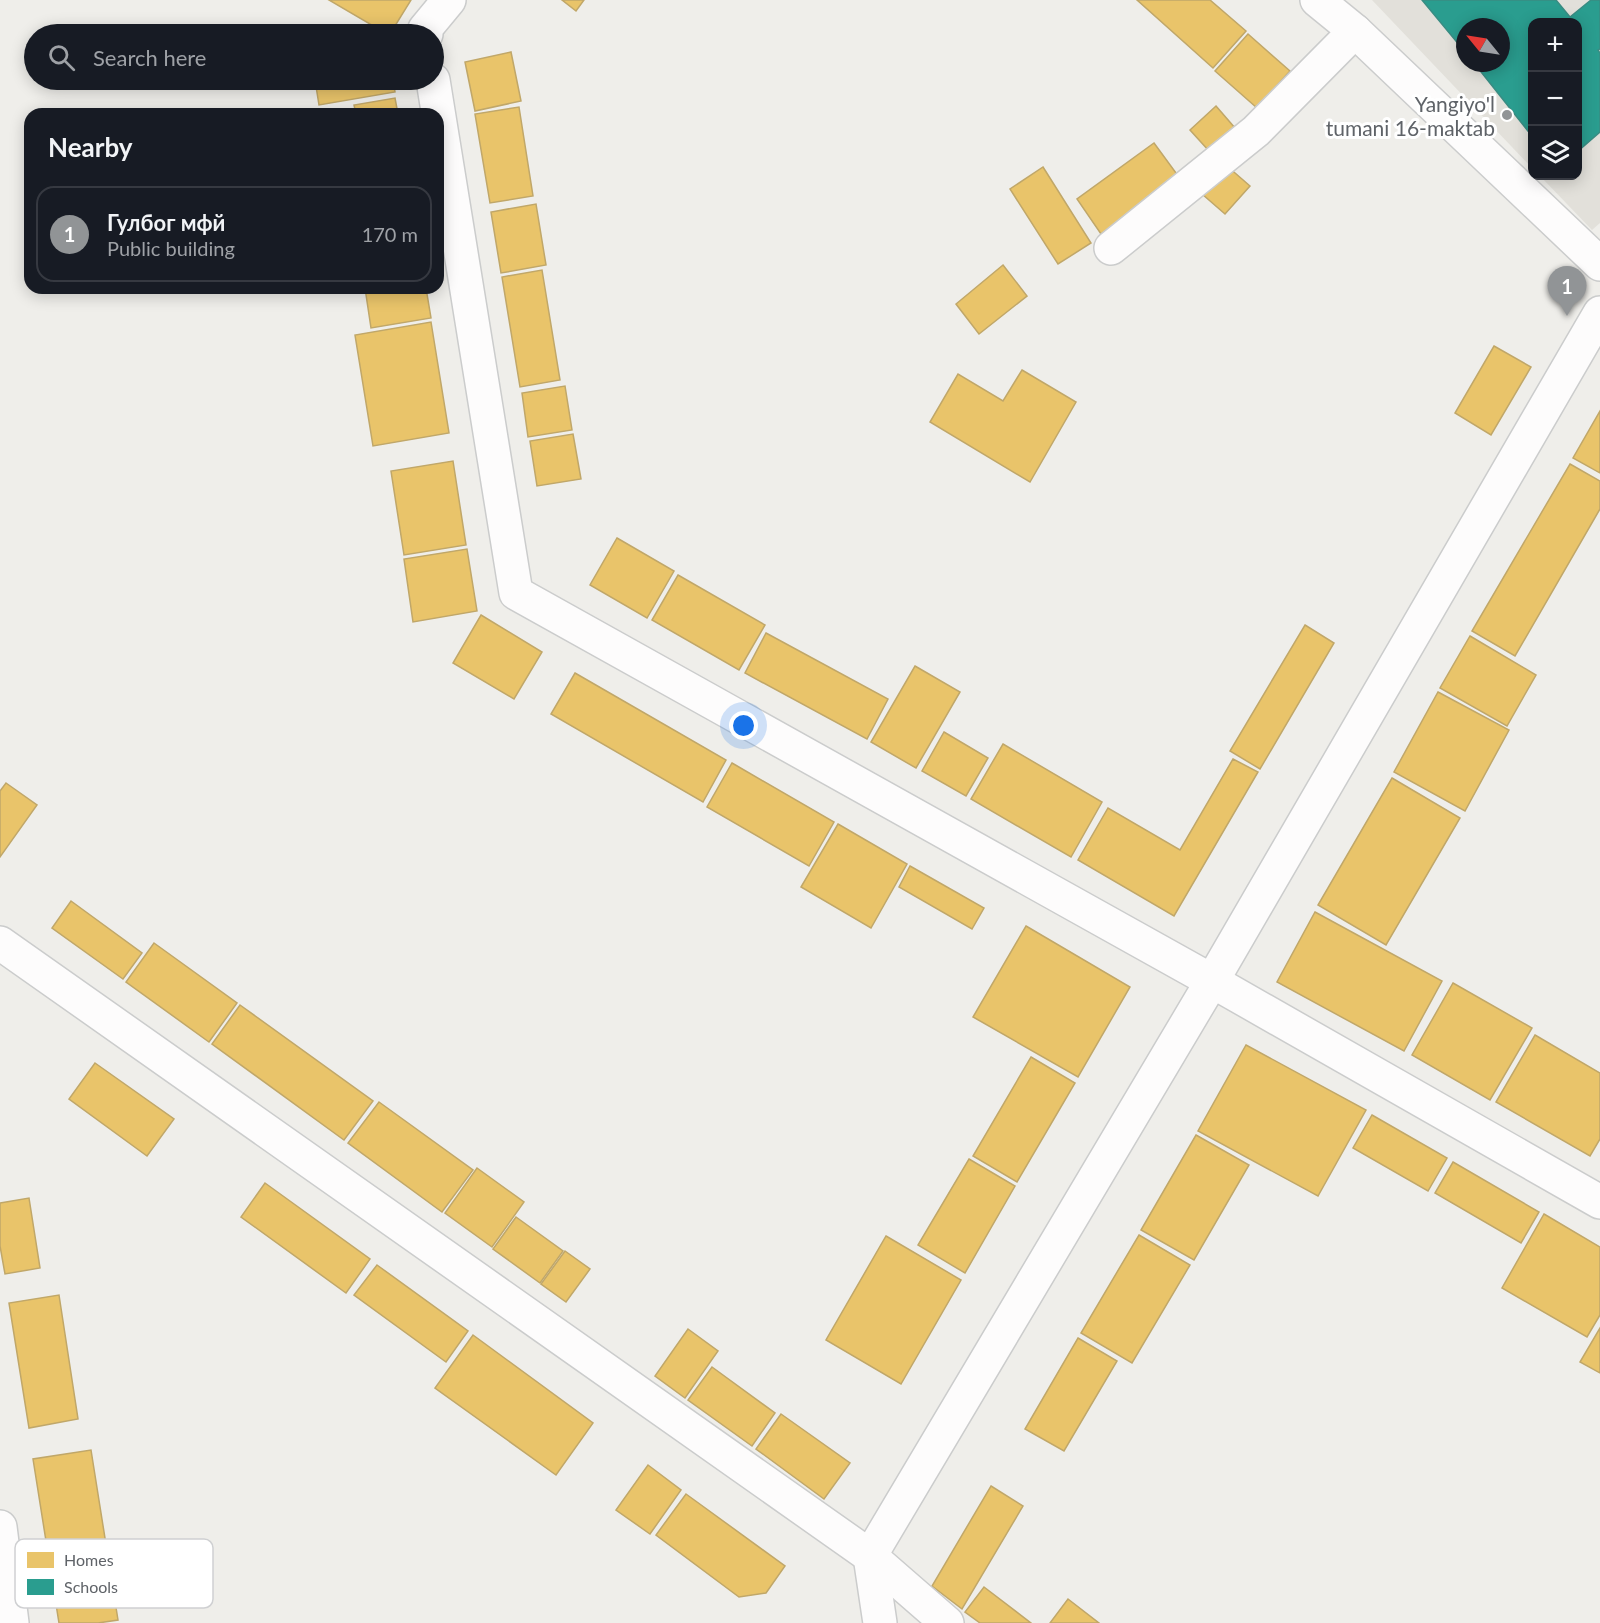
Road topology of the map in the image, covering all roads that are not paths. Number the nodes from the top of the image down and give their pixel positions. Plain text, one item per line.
1 (449, 0) edge
2 (1317, 0) edge
3 (429, 24) edge
4 (1355, 31) junction
5 (435, 90) edge
6 (438, 108) edge
7 (444, 148) edge
8 (1111, 248) dead end
9 (1600, 264) edge
10 (1600, 313) edge
11 (0, 943) edge
12 (1212, 981) junction
13 (1600, 1202) edge
14 (0, 1527) edge
15 (870, 1556) junction
16 (12, 1623) edge
17 (880, 1623) edge
18 (947, 1623) edge

1 - 3 street
2 - 4 street
4 - 8 street
4 - 9 street
5 - 6 street
7 - 12 street
10 - 12 street
11 - 15 street
12 - 13 street
12 - 15 street
14 - 16 street
15 - 17 street
15 - 18 street

